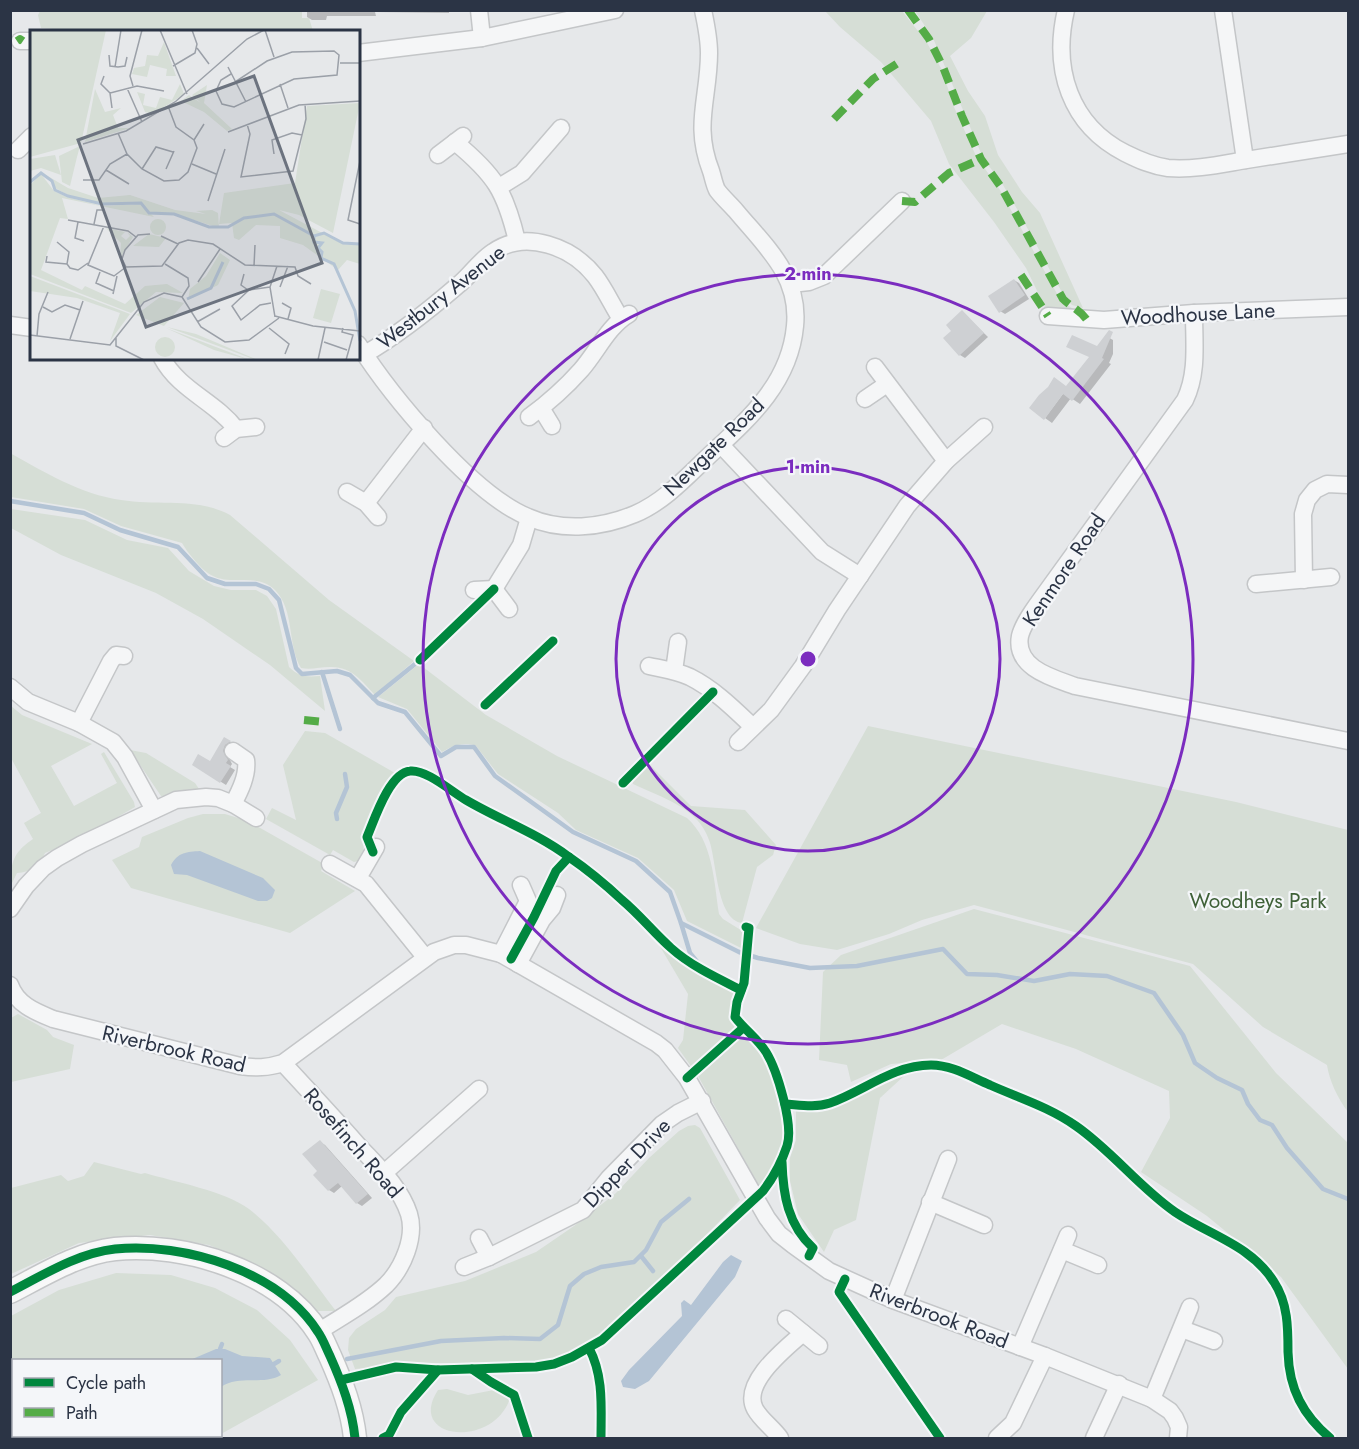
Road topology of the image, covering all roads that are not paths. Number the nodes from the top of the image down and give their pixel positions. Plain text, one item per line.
1 (479, 10) edge
2 (615, 10) edge
3 (703, 10) edge
4 (1066, 10) edge
5 (1224, 10) edge
6 (482, 38) junction
7 (360, 53) edge
8 (561, 128) dead end
9 (30, 137) edge
10 (1348, 144) edge
11 (18, 150) dead end
12 (438, 155) dead end
13 (1245, 160) junction
14 (499, 187) junction
15 (902, 201) dead end
16 (517, 241) junction
17 (791, 284) junction
18 (1348, 307) edge
19 (1194, 313) junction
20 (1048, 316) dead end
21 (10, 326) edge
22 (30, 328) edge
23 (362, 349) edge
24 (164, 360) edge
25 (875, 367) dead end
26 (887, 384) junction
27 (865, 399) dead end
28 (552, 426) dead end
29 (256, 427) dead end
30 (984, 427) dead end
31 (424, 428) junction
32 (721, 445) junction
33 (946, 461) junction
34 (1348, 484) edge
35 (347, 492) dead end
36 (366, 503) junction
37 (378, 517) dead end
38 (529, 518) junction
39 (860, 576) junction
40 (1331, 577) dead end
41 (1304, 580) junction
42 (1256, 584) dead end
43 (494, 589) junction
44 (474, 590) dead end
45 (508, 609) dead end
46 (678, 642) dead end
47 (124, 656) dead end
48 (649, 666) dead end
49 (674, 671) junction
50 (10, 687) edge
51 (76, 721) junction
52 (753, 727) junction
53 (1348, 741) edge
54 (738, 742) dead end
55 (233, 752) dead end
56 (233, 804) junction
57 (154, 810) junction
58 (256, 818) dead end
59 (376, 848) dead end
60 (330, 864) dead end
61 (358, 878) junction
62 (521, 885) dead end
63 (557, 895) dead end
64 (10, 909) edge
65 (501, 954) junction
66 (425, 957) junction
67 (518, 964) junction
68 (11, 990) edge
69 (283, 1063) junction
70 (479, 1089) dead end
71 (702, 1101) junction
72 (948, 1159) dead end
73 (384, 1173) junction
74 (930, 1202) junction
75 (984, 1225) dead end
76 (479, 1238) dead end
77 (489, 1257) junction
78 (1098, 1265) dead end
79 (464, 1267) dead end
80 (10, 1292) edge
81 (892, 1300) junction
82 (1190, 1307) dead end
83 (786, 1319) dead end
84 (1182, 1329) junction
85 (318, 1332) junction
86 (803, 1333) junction
87 (1214, 1341) dead end
88 (819, 1346) dead end
89 (1020, 1347) junction
90 (1045, 1356) junction
91 (1119, 1384) junction
92 (1152, 1399) junction
93 (355, 1438) edge
94 (780, 1438) edge
95 (998, 1438) edge
96 (1094, 1438) edge
97 (1178, 1438) edge

1 - 6 street
2 - 6 street
3 - 17 street, Newgate Road
4 - 13 street
5 - 13 street
6 - 7 street
8 - 14 street
9 - 11 street
10 - 13 street
12 - 14 street, Westbury Avenue
14 - 16 street, Westbury Avenue
15 - 17 street
16 - 23 street, Westbury Avenue
16 - 28 street, Westbury Avenue
17 - 32 street, Newgate Road
18 - 19 street, Woodhouse Lane
19 - 20 street, Woodhouse Lane
19 - 53 street, Kenmore Road
21 - 22 street
23 - 31 street, Newgate Road
24 - 29 street
25 - 26 street
26 - 27 street
26 - 33 street
30 - 33 street
31 - 36 street
31 - 38 street, Newgate Road
32 - 38 street, Newgate Road
32 - 39 street
33 - 39 street
34 - 41 street
35 - 36 street
36 - 37 street
38 - 43 street
39 - 52 street
40 - 41 street
41 - 42 street
43 - 44 street
43 - 45 street
46 - 49 street
47 - 51 street
48 - 49 street
49 - 52 street
50 - 51 street
51 - 57 street
52 - 54 street
55 - 56 street
56 - 57 street
56 - 58 street
57 - 64 street
59 - 61 street
60 - 61 street
61 - 66 street
62 - 65 street
63 - 67 street
65 - 66 street, Riverbrook Road
65 - 67 street, Riverbrook Road
66 - 69 street, Riverbrook Road
67 - 71 street, Riverbrook Road
68 - 69 street, Riverbrook Road
69 - 73 street, Rosefinch Road
70 - 73 street
71 - 77 street, Dipper Drive
71 - 81 street, Riverbrook Road
72 - 74 street
73 - 85 street, Rosefinch Road
74 - 75 street
74 - 81 street
76 - 77 street
77 - 79 street, Dipper Drive
78 - 89 street
80 - 85 street
81 - 89 street, Riverbrook Road
82 - 84 street
83 - 86 street
84 - 87 street
84 - 92 street
85 - 93 street
86 - 88 street
86 - 94 street
89 - 90 street, Riverbrook Road
90 - 91 street, Riverbrook Road
90 - 95 street
91 - 92 street, Riverbrook Road
91 - 96 street
92 - 97 street, Riverbrook Road

